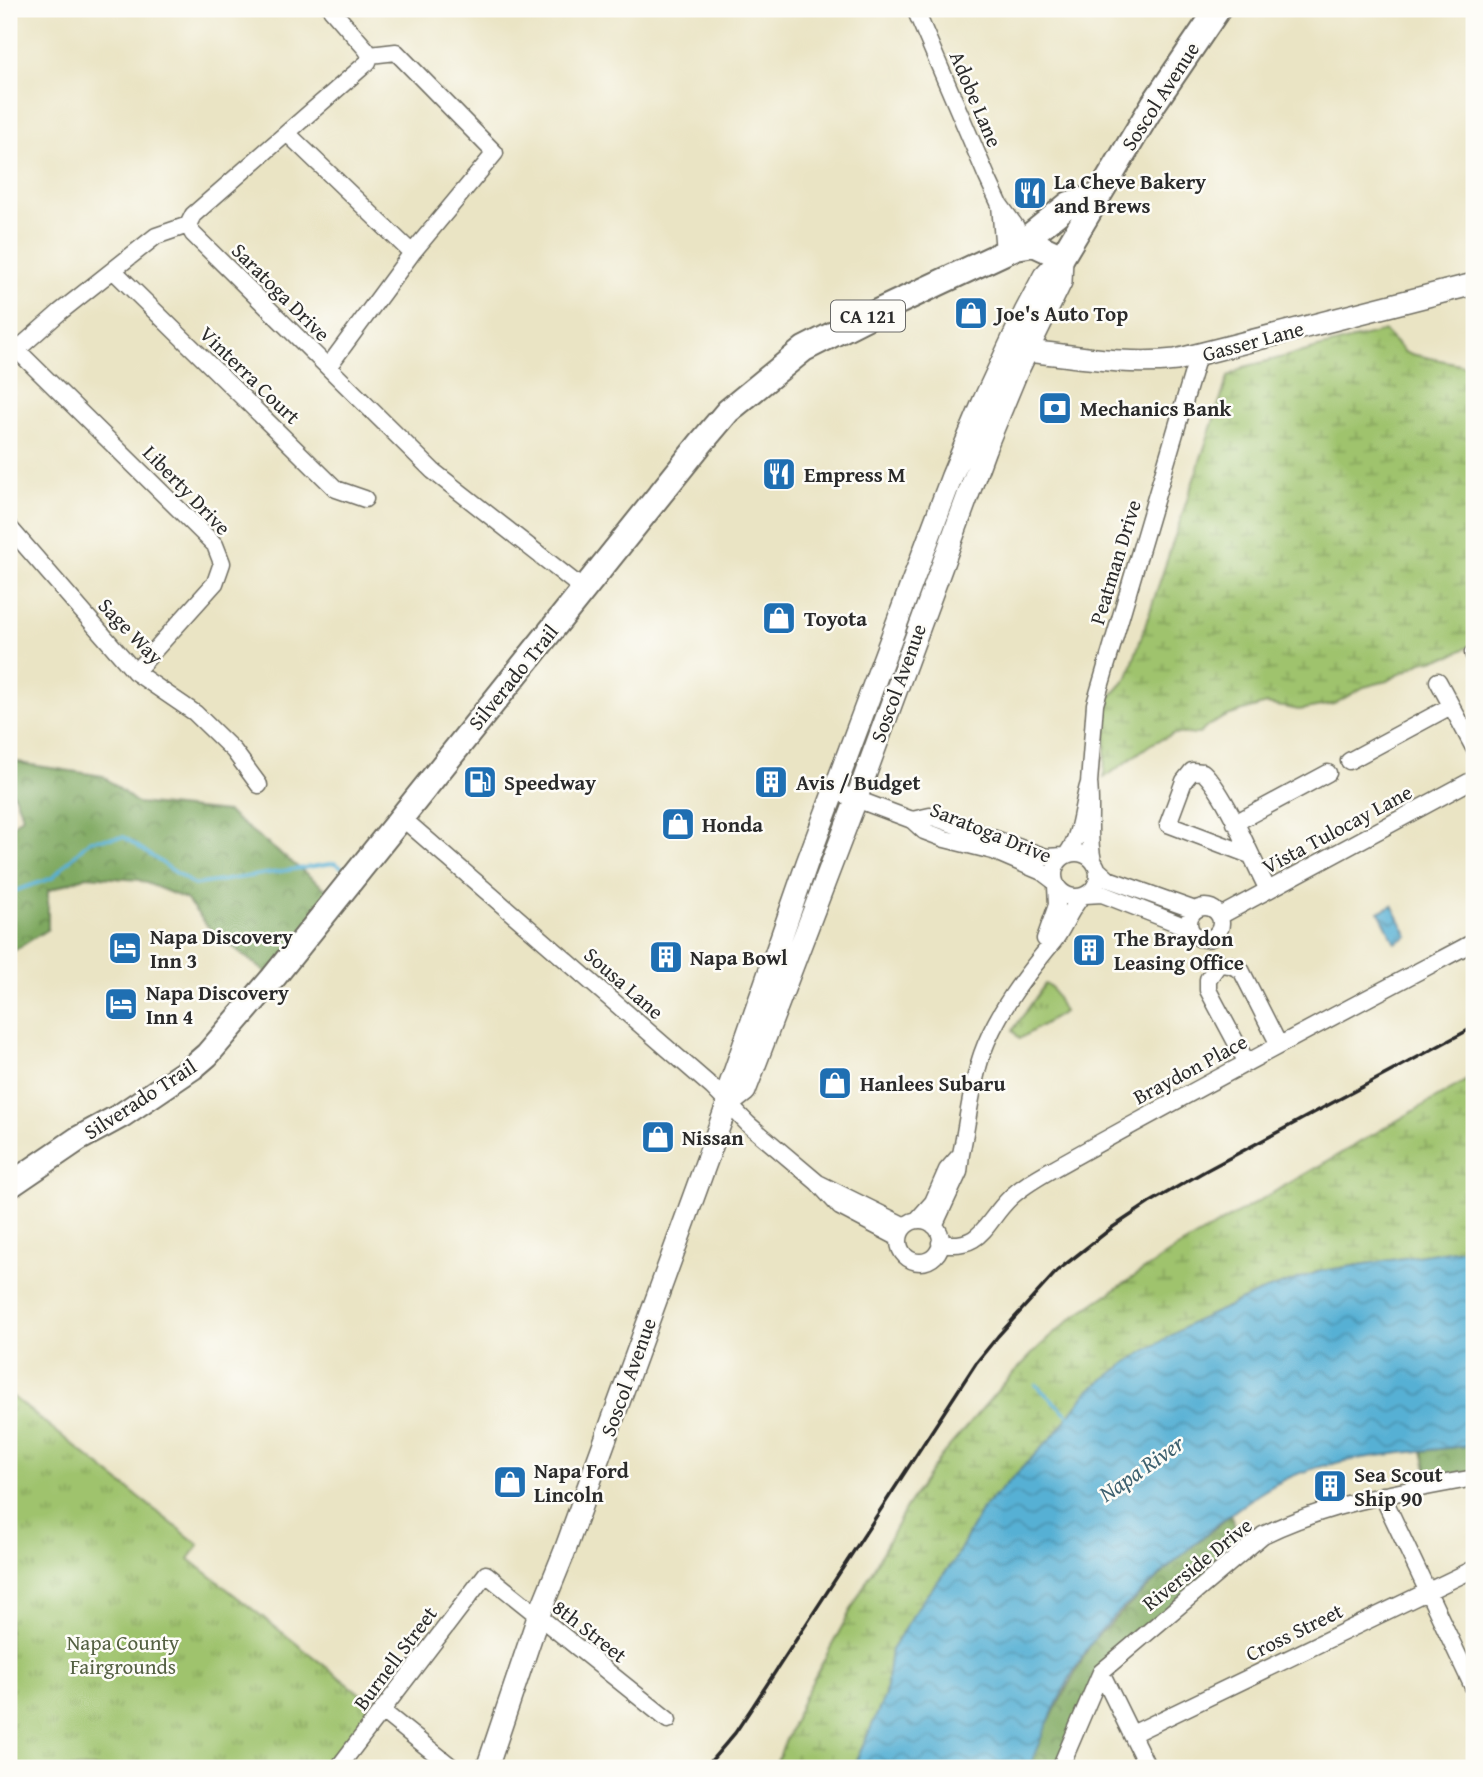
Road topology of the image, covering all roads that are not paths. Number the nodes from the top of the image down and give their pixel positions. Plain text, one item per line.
1 (331, 9) edge
2 (915, 9) edge
3 (1219, 9) edge
4 (370, 55) junction
5 (287, 133) junction
6 (1097, 196) junction
7 (188, 225) junction
8 (1010, 250) junction
9 (412, 253) junction
10 (1062, 257) junction
11 (113, 270) junction
12 (1474, 284) edge
13 (1027, 351) junction
14 (13, 354) edge
15 (1198, 355) junction
16 (328, 367) junction
17 (365, 499) dead end
18 (9, 527) edge
19 (583, 589) junction
20 (135, 671) junction
21 (1438, 681) dead end
22 (1451, 706) junction
23 (1474, 748) edge
24 (1349, 761) dead end
25 (1328, 773) dead end
26 (1474, 779) edge
27 (1090, 783) junction
28 (259, 785) dead end
29 (835, 791) junction
30 (856, 800) junction
31 (401, 817) junction
32 (912, 820) junction
33 (1235, 823) junction
34 (1065, 855) junction
35 (1250, 855) junction
36 (1095, 865) junction
37 (1055, 883) junction
38 (1268, 890) junction
39 (1083, 896) junction
40 (1195, 910) junction
41 (1220, 916) junction
42 (1189, 928) junction
43 (1210, 939) junction
44 (1474, 942) edge
45 (1039, 958) junction
46 (1219, 964) junction
47 (1279, 1045) junction
48 (1247, 1063) junction
49 (727, 1105) junction
50 (961, 1154) junction
51 (9, 1186) edge
52 (934, 1226) junction
53 (907, 1228) junction
54 (940, 1243) junction
55 (1474, 1478) edge
56 (1382, 1495) junction
57 (1474, 1569) edge
58 (486, 1574) joint
59 (1428, 1591) junction
60 (538, 1617) junction
61 (1101, 1672) junction
62 (1474, 1689) edge
63 (382, 1711) junction
64 (668, 1720) dead end
65 (1132, 1734) junction
66 (338, 1768) edge
67 (453, 1768) edge
68 (487, 1768) edge
69 (1060, 1768) edge
70 (1149, 1768) edge

1 - 4 street
2 - 8 street, Adobe Lane
3 - 6 main road, Soscol Avenue
4 - 5 street
4 - 9 street
5 - 7 street
5 - 9 street
6 - 8 main road, Silverado Trail
6 - 10 main road, Soscol Avenue
7 - 11 street
7 - 16 street, Saratoga Drive
8 - 10 main road
8 - 19 main road, Silverado Trail / CA 121
9 - 16 street
10 - 13 main road, Soscol Avenue
10 - 29 main road, Soscol Avenue
11 - 14 street
11 - 17 street, Vinterra Court
12 - 15 main road, Gasser Lane
13 - 15 main road, Gasser Lane
13 - 30 main road, Soscol Avenue
14 - 20 street, Liberty Drive
15 - 27 street, Peatman Drive
16 - 19 street, Saratoga Drive
18 - 20 street, Sage Way
19 - 31 main road, Silverado Trail / CA 121
20 - 28 street, Sage Way
21 - 22 street
22 - 23 street
22 - 24 street
25 - 33 street
26 - 38 street, Vista Tulocay Lane
27 - 34 street, Peatman Drive
27 - 36 street, Peatman Drive
29 - 30 street, Saratoga Drive
29 - 49 main road, Soscol Avenue
30 - 32 street, Saratoga Drive
30 - 49 main road, Soscol Avenue
31 - 49 street, Sousa Lane
31 - 51 main road, Silverado Trail / CA 121
32 - 34 street, Saratoga Drive
32 - 37 street, Saratoga Drive
33 - 35 street
33 - 35 street
34 - 36 street
34 - 37 street, Peatman Drive
35 - 38 street
36 - 39 street, Peatman Drive
36 - 40 street
37 - 39 street
37 - 45 street, Peatman Drive
38 - 41 street, Vista Tulocay Lane
39 - 42 street
39 - 45 street, Peatman Drive
40 - 41 street
40 - 42 street
41 - 43 street
42 - 43 street
43 - 46 street
44 - 47 street, Braydon Place
45 - 50 street, Peatman Drive
46 - 47 street
46 - 48 street
47 - 48 street, Braydon Place
48 - 54 street, Braydon Place
49 - 53 street, Sousa Lane
49 - 60 main road, Soscol Avenue
50 - 52 street, Peatman Drive
50 - 53 street, Peatman Drive
52 - 53 street
52 - 54 street
53 - 54 street
55 - 56 street, Riverside Drive
56 - 59 street
56 - 61 street, Riverside Drive
57 - 59 street, Cross Street
58 - 60 street, 8th Street
58 - 63 street, Burnell Street
59 - 62 street
59 - 65 street, Cross Street
60 - 64 street, 8th Street
60 - 68 main road, Soscol Avenue
61 - 65 street
61 - 69 street, Riverside Drive
63 - 66 street, Burnell Street
63 - 67 street
65 - 70 street

